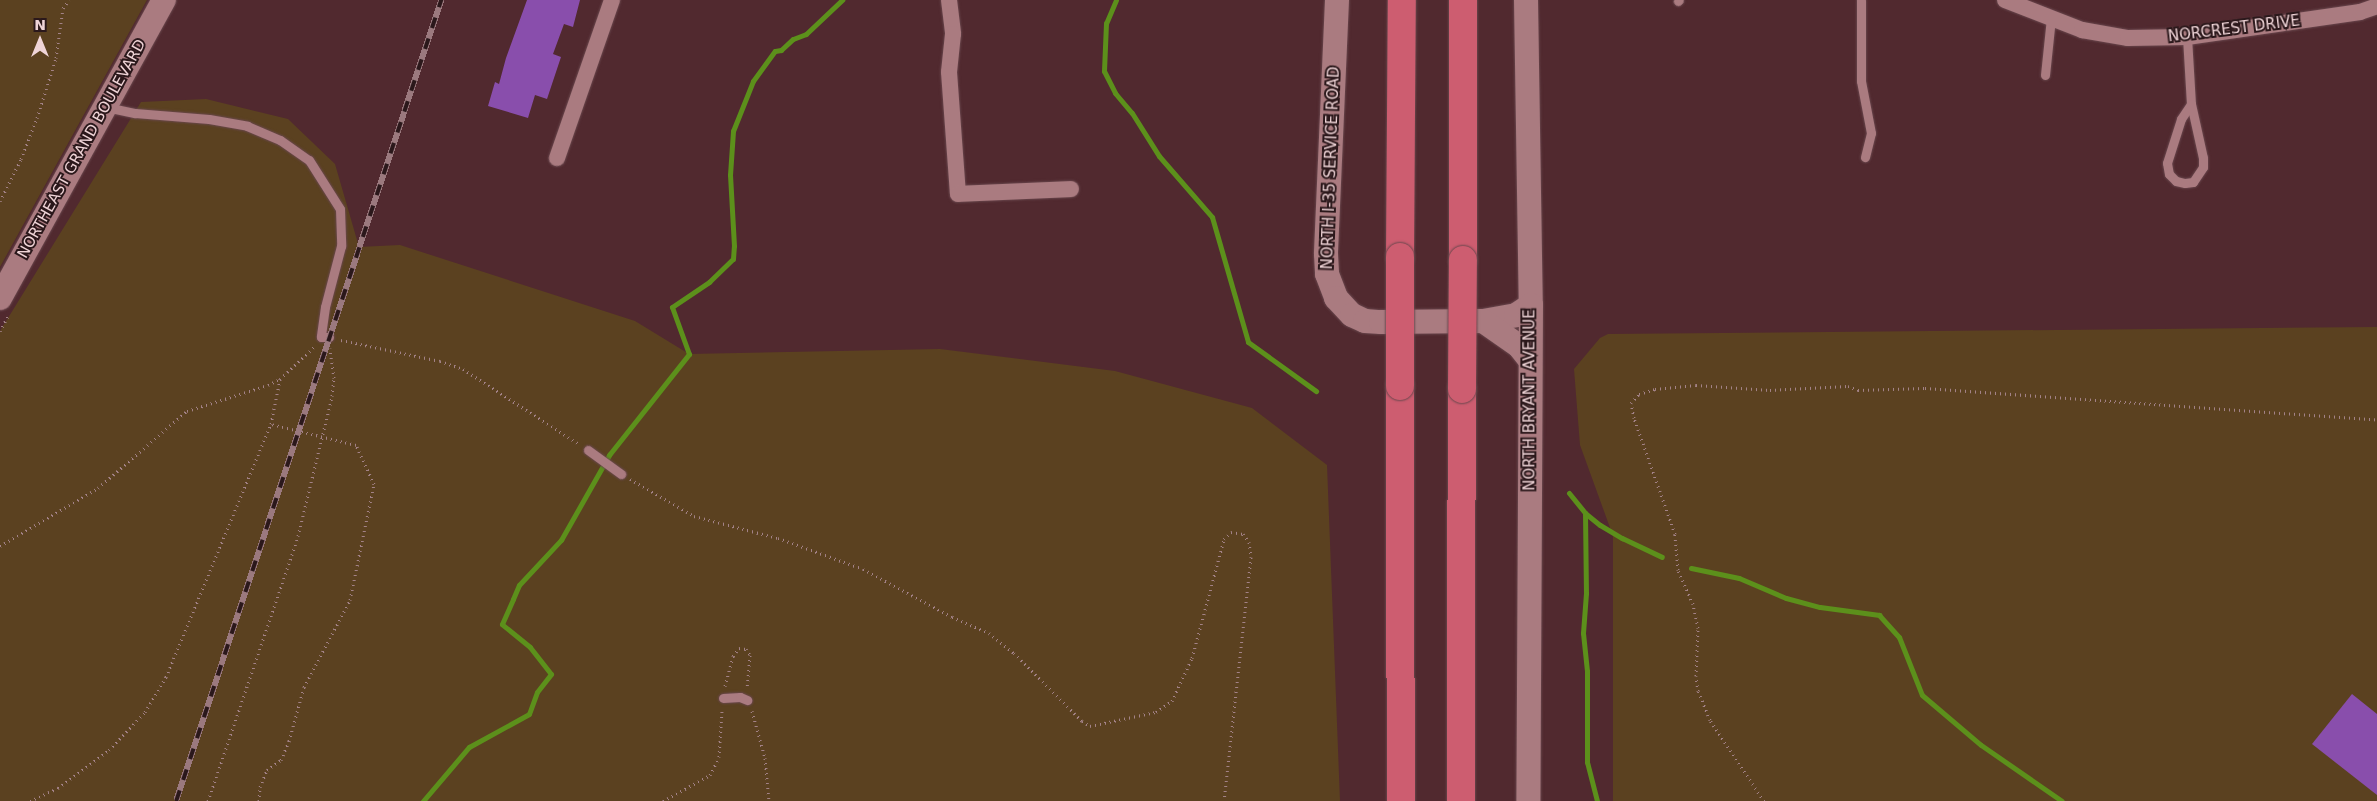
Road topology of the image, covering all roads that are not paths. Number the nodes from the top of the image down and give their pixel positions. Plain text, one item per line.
1 (164, 0) edge
2 (612, 0) edge
3 (949, 0) edge
4 (1337, 0) edge
5 (1402, 0) edge
6 (1463, 0) edge
7 (1526, 0) edge
8 (1861, 0) edge
9 (2005, 0) edge
10 (2377, 6) edge
11 (2051, 18) junction
12 (2187, 37) junction
13 (2045, 75) dead end
14 (2191, 104) junction
15 (105, 107) junction
16 (1865, 157) dead end
17 (557, 158) dead end
18 (1071, 189) dead end
19 (0, 298) edge
20 (1530, 305) junction
21 (1483, 321) junction
22 (325, 337) road end
23 (1530, 360) junction
24 (588, 450) road end
25 (621, 474) road end
26 (723, 698) road end
27 (747, 700) road end
28 (1401, 801) edge
29 (1461, 801) edge
30 (1528, 801) edge

1 - 15 main road, NORTHEAST GRAND BOULEVARD
2 - 17 street
3 - 18 street
4 - 21 main road, NORTH I-35 SERVICE ROAD
5 - 28 highway, bridge
6 - 29 highway, bridge
7 - 20 main road, NORTH BRYANT AVENUE
8 - 16 lane
9 - 11 street, NORCREST DRIVE
10 - 12 street, NORCREST DRIVE
11 - 12 street, NORCREST DRIVE
11 - 13 lane
12 - 14 lane
14 - 14 lane
15 - 19 main road, NORTHEAST GRAND BOULEVARD
15 - 22 lane
20 - 21 main road, NORTH I-35 SERVICE ROAD
20 - 23 main road, NORTH BRYANT AVENUE
21 - 23 main road
23 - 30 main road, NORTH BRYANT AVENUE
24 - 25 lane
26 - 27 lane

